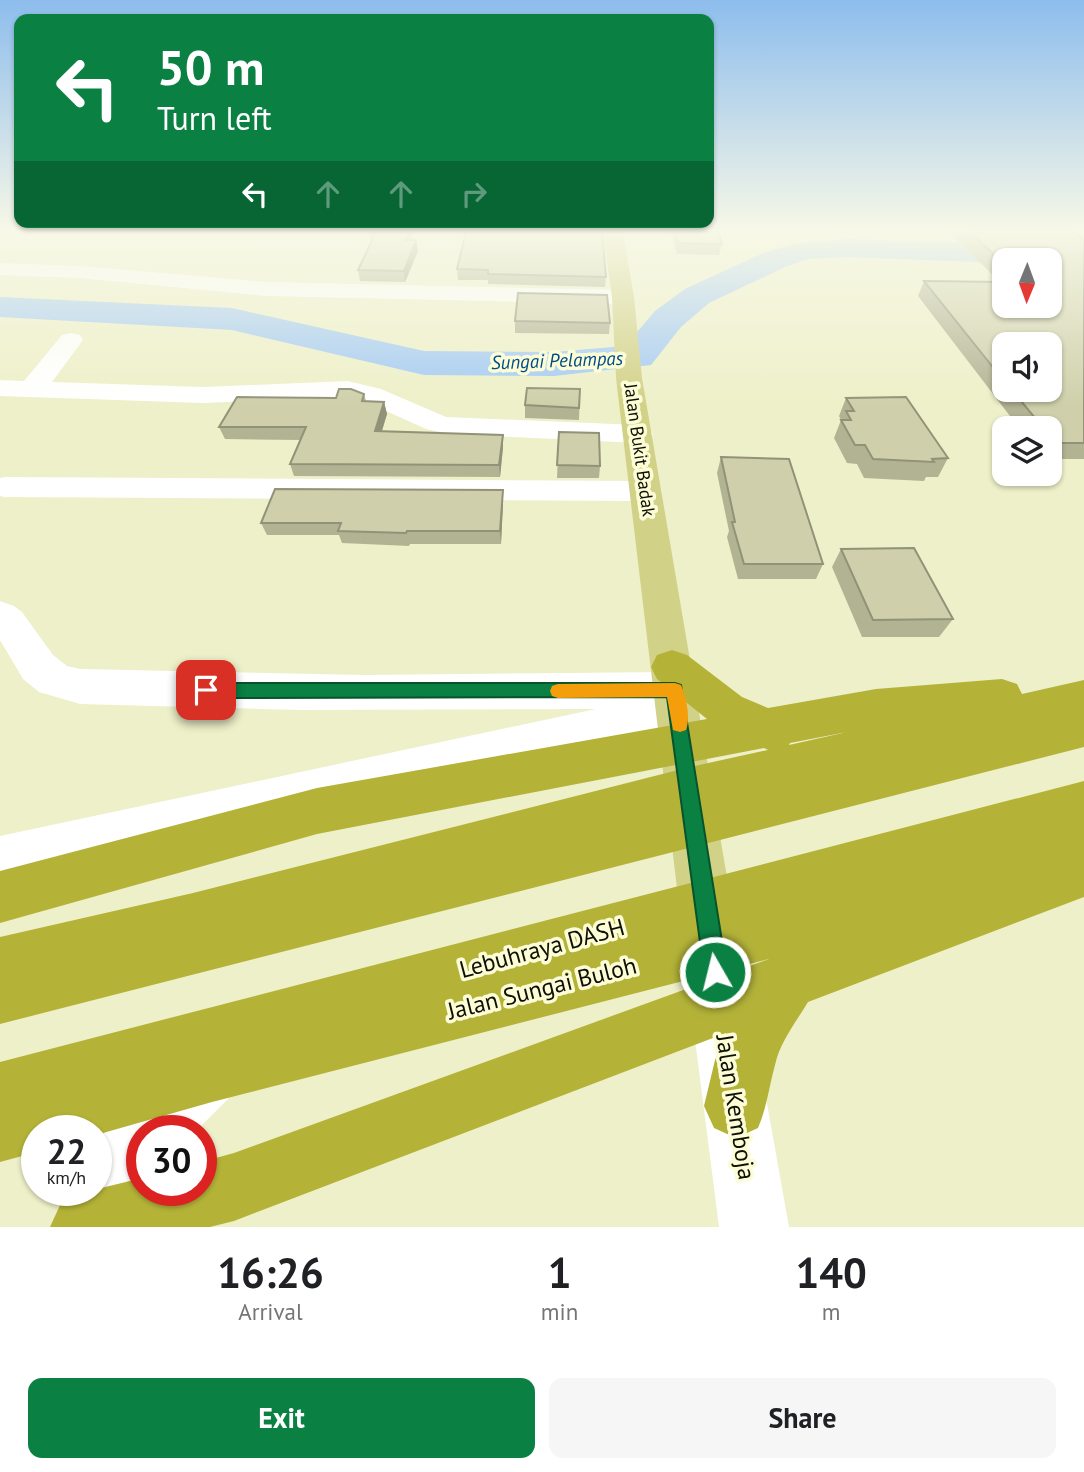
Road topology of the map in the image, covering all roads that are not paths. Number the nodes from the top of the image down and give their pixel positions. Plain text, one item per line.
1 (279, 289) edge
2 (407, 289) edge
3 (621, 289) edge
4 (405, 292) junction
5 (622, 297) junction
6 (71, 340) dead end
7 (0, 388) edge
8 (32, 389) junction
9 (638, 435) junction
10 (5, 487) dead end
11 (646, 491) junction
12 (0, 616) edge
13 (675, 689) junction
14 (1084, 689) edge
15 (1084, 698) edge
16 (1084, 728) edge
17 (843, 754) junction
18 (690, 789) junction
19 (1084, 804) edge
20 (1084, 844) edge
21 (0, 861) edge
22 (1084, 872) edge
23 (0, 897) edge
24 (854, 911) junction
25 (711, 946) junction
26 (0, 964) edge
27 (0, 995) edge
28 (212, 1071) junction
29 (0, 1093) edge
30 (736, 1106) junction
31 (168, 1115) edge
32 (0, 1130) edge
33 (126, 1158) edge
34 (112, 1172) edge
35 (78, 1206) edge
36 (58, 1227) edge
37 (85, 1227) edge
38 (754, 1227) edge

1 - 4 street
2 - 4 street
3 - 5 main road, Jalan Bukit Badak
4 - 5 street
5 - 9 main road, Jalan Bukit Badak
6 - 8 street
7 - 8 street
8 - 9 street
9 - 11 main road, Jalan Bukit Badak
10 - 11 street
11 - 13 main road, Jalan Bukit Badak
12 - 13 street
13 - 17 highway
13 - 18 main road, Jalan Bukit Badak
13 - 21 street
14 - 23 highway
15 - 17 highway
16 - 27 highway
17 - 18 highway
18 - 25 main road, Jalan Bukit Badak
18 - 26 highway
19 - 29 highway, Lebuhraya DASH
20 - 24 highway, Jalan Sungai Buloh
22 - 37 highway
24 - 25 highway, Jalan Sungai Buloh
24 - 30 highway
25 - 28 highway, Jalan Sungai Buloh
25 - 30 street, Jalan Kemboja
28 - 31 street
28 - 32 highway, Jalan Sungai Buloh
30 - 38 street, Jalan Kemboja
33 - 34 street
35 - 36 street

